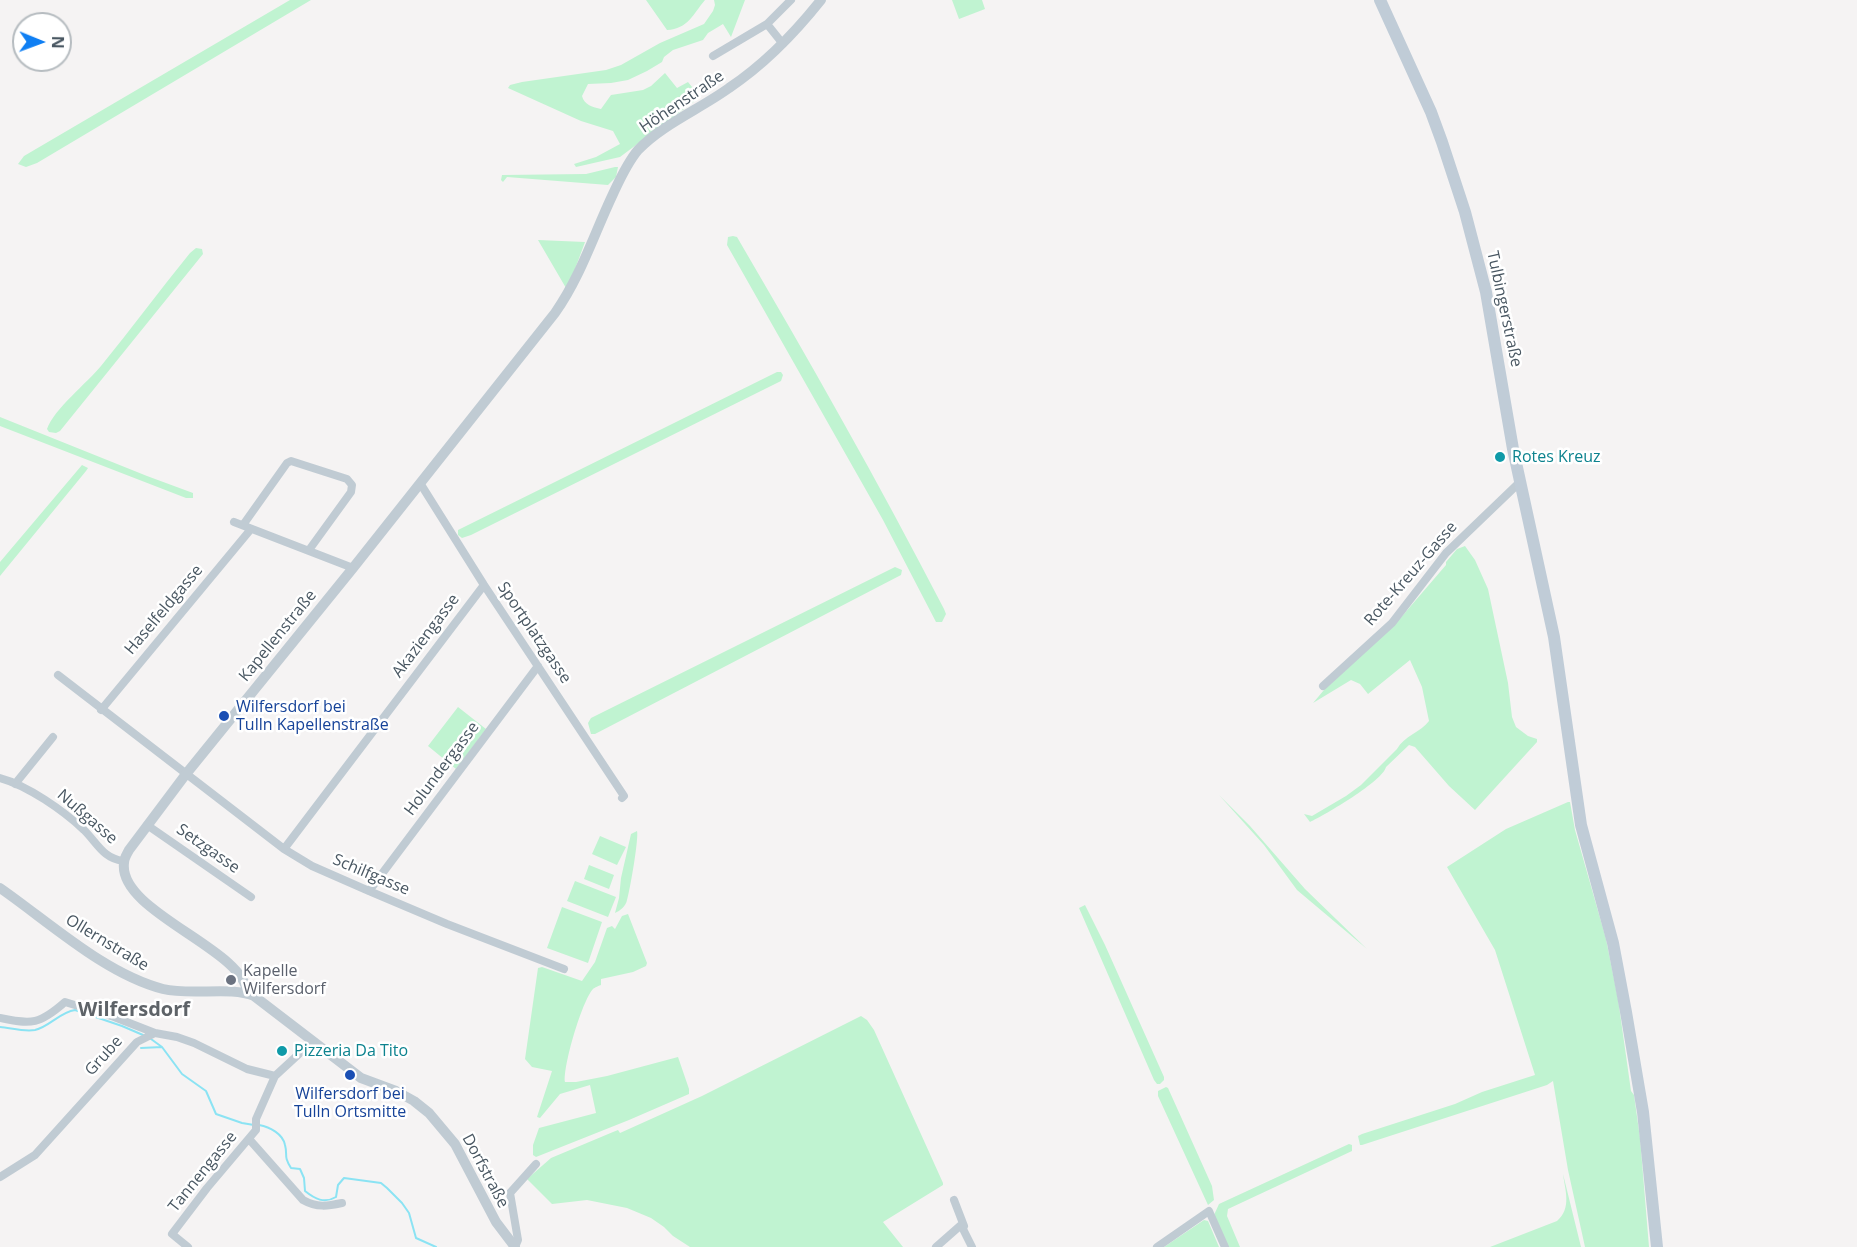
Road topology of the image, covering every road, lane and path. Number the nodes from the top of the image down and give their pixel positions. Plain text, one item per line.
1 (791, 0) edge
2 (821, 0) edge
3 (1380, 0) edge
4 (767, 24) junction
5 (783, 45) junction
6 (713, 56) dead end
7 (555, 313) joint
8 (1521, 481) junction
9 (420, 483) junction
10 (243, 525) junction
11 (309, 550) junction
12 (353, 568) junction
13 (484, 585) junction
14 (538, 666) junction
15 (58, 675) dead end
16 (1323, 686) dead end
17 (101, 710) junction
18 (53, 737) dead end
19 (186, 774) junction
20 (0, 778) edge
21 (15, 784) junction
22 (622, 798) dead end
23 (147, 825) junction
24 (284, 849) junction
25 (123, 861) junction
26 (0, 888) edge
27 (369, 891) junction
28 (251, 897) dead end
29 (564, 969) dead end
30 (247, 993) junction
31 (0, 1018) edge
32 (153, 1035) junction
33 (314, 1041) junction
34 (275, 1076) junction
35 (249, 1138) junction
36 (536, 1164) dead end
37 (0, 1177) edge
38 (954, 1200) dead end
39 (342, 1203) dead end
40 (961, 1226) junction
41 (188, 1247) edge
42 (515, 1247) edge
43 (936, 1247) edge
44 (972, 1247) edge
45 (1157, 1247) edge
46 (1225, 1247) edge
47 (1657, 1247) edge

1 - 4 street
2 - 5 street, Höhenstraße
3 - 8 main road, Tulbingerstraße
4 - 5 street
4 - 6 street
5 - 7 street, Höhenstraße
7 - 9 street, Kapellenstraße
8 - 16 street, Rote-Kreuz-Gasse
8 - 47 main road, Tulbingerstraße
9 - 12 street, Kapellenstraße
9 - 13 street, Sportplatzgasse
10 - 11 street
10 - 11 street, Haselfeldgasse
10 - 17 street, Haselfeldgasse
11 - 12 street
12 - 19 street, Kapellenstraße
13 - 14 street, Sportplatzgasse
13 - 24 street, Akaziengasse
14 - 22 street, Sportplatzgasse
14 - 27 street, Holundergasse
15 - 17 street
17 - 19 street
18 - 21 street
19 - 23 street, Kapellenstraße
19 - 24 street, Schilfgasse
20 - 21 street, Nußgasse
21 - 25 street, Nußgasse
23 - 25 street, Kapellenstraße
23 - 28 street, Setzgasse
24 - 27 street, Schilfgasse
25 - 30 street
26 - 30 street, Ollernstraße
27 - 29 street, Schilfgasse
30 - 33 street, Dorfstraße
31 - 32 street
32 - 34 street
32 - 37 street, Grube
33 - 34 street
33 - 42 street, Dorfstraße
34 - 35 street, Tannengasse
35 - 39 street
35 - 41 street, Tannengasse
36 - 42 street
38 - 40 street
40 - 43 street
40 - 44 street
45 - 46 street

